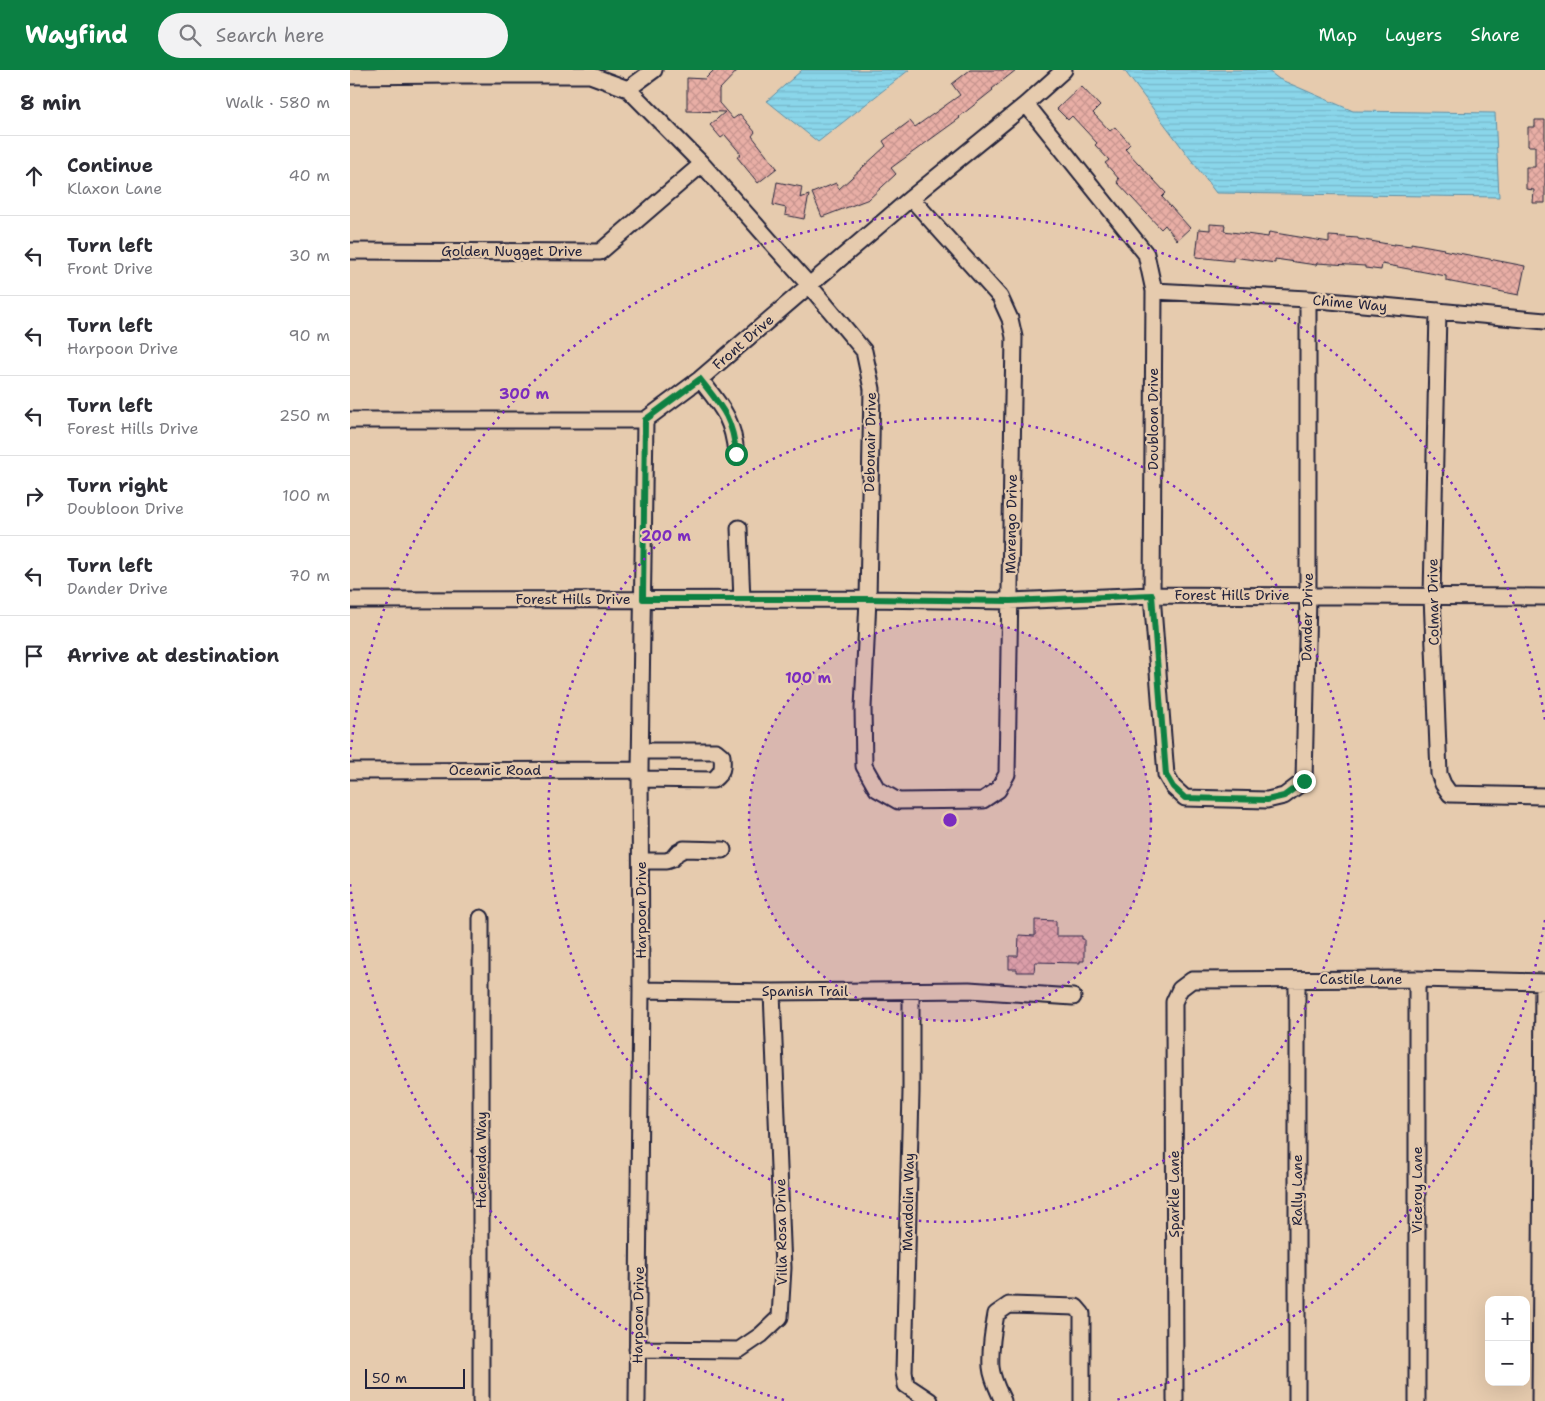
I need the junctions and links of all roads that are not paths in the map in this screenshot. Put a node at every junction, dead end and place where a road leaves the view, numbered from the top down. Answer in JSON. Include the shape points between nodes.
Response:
{"nodes":[{"id":1,"x":654,"y":70,"type":"edge"},
{"id":2,"x":1064,"y":70,"type":"edge"},
{"id":3,"x":452,"y":72,"type":"edge"},
{"id":4,"x":590,"y":73,"type":"edge"},
{"id":5,"x":350,"y":76,"type":"edge"},
{"id":6,"x":628,"y":89,"type":"junction"},
{"id":7,"x":1026,"y":104,"type":"junction"},
{"id":8,"x":702,"y":164,"type":"junction"},
{"id":9,"x":911,"y":198,"type":"junction"},
{"id":10,"x":350,"y":251,"type":"edge"},
{"id":11,"x":809,"y":285,"type":"junction"},
{"id":12,"x":1154,"y":291,"type":"junction"},
{"id":13,"x":1308,"y":300,"type":"junction"},
{"id":14,"x":1438,"y":311,"type":"junction"},
{"id":15,"x":1545,"y":321,"type":"edge"},
{"id":16,"x":700,"y":379,"type":"junction"},
{"id":17,"x":350,"y":420,"type":"edge"},
{"id":18,"x":645,"y":420,"type":"junction"},
{"id":19,"x":736,"y":454,"type":"dead end"},
{"id":20,"x":739,"y":528,"type":"dead end"},
{"id":21,"x":1152,"y":595,"type":"junction"},
{"id":22,"x":1308,"y":596,"type":"junction"},
{"id":23,"x":1432,"y":596,"type":"junction"},
{"id":24,"x":1545,"y":597,"type":"edge"},
{"id":25,"x":643,"y":599,"type":"junction"},
{"id":26,"x":868,"y":599,"type":"junction"},
{"id":27,"x":350,"y":600,"type":"edge"},
{"id":28,"x":742,"y":600,"type":"junction"},
{"id":29,"x":1010,"y":601,"type":"junction"},
{"id":30,"x":641,"y":751,"type":"junction"},
{"id":31,"x":864,"y":766,"type":"joint"},
{"id":32,"x":350,"y":771,"type":"edge"},
{"id":33,"x":640,"y":775,"type":"junction"},
{"id":34,"x":1166,"y":775,"type":"joint"},
{"id":35,"x":1545,"y":796,"type":"edge"},
{"id":36,"x":722,"y":850,"type":"dead end"},
{"id":37,"x":641,"y":862,"type":"junction"},
{"id":38,"x":481,"y":918,"type":"dead end"},
{"id":39,"x":1418,"y":979,"type":"junction"},
{"id":40,"x":1296,"y":980,"type":"junction"},
{"id":41,"x":1544,"y":982,"type":"edge"},
{"id":42,"x":1180,"y":989,"type":"joint"},
{"id":43,"x":641,"y":990,"type":"junction"},
{"id":44,"x":911,"y":991,"type":"junction"},
{"id":45,"x":772,"y":992,"type":"junction"},
{"id":46,"x":1073,"y":997,"type":"dead end"},
{"id":47,"x":637,"y":1349,"type":"junction"},
{"id":48,"x":481,"y":1401,"type":"edge"},
{"id":49,"x":637,"y":1401,"type":"edge"},
{"id":50,"x":930,"y":1401,"type":"edge"},
{"id":51,"x":1003,"y":1401,"type":"edge"},
{"id":52,"x":1082,"y":1401,"type":"edge"},
{"id":53,"x":1175,"y":1401,"type":"edge"},
{"id":54,"x":1297,"y":1401,"type":"edge"},
{"id":55,"x":1417,"y":1401,"type":"edge"},
{"id":56,"x":1540,"y":1401,"type":"edge"}],
"edges":[{"from":1,"to":6,"type":"street"},
{"from":2,"to":7,"type":"street","name":"Front Drive"},
{"from":3,"to":4,"type":"street"},
{"from":3,"to":5,"type":"street"},
{"from":4,"to":6,"type":"street"},
{"from":6,"to":8,"type":"street","name":"Debonair Drive"},
{"from":7,"to":9,"type":"street","name":"Front Drive"},
{"from":7,"to":12,"type":"street","name":"Doubloon Drive","via":[[1146,254]]},
{"from":8,"to":10,"type":"street","name":"Golden Nugget Drive","via":[[600,252]]},
{"from":8,"to":11,"type":"street","name":"Debonair Drive"},
{"from":9,"to":11,"type":"street","name":"Front Drive"},
{"from":9,"to":29,"type":"street","name":"Marengo Drive","via":[[1000,297],[1010,319],[1014,337]]},
{"from":11,"to":16,"type":"street","name":"Front Drive"},
{"from":11,"to":26,"type":"street","name":"Debonair Drive","via":[[864,351],[872,388]]},
{"from":12,"to":13,"type":"street","name":"Chime Way"},
{"from":12,"to":21,"type":"street","name":"Doubloon Drive"},
{"from":13,"to":14,"type":"street","name":"Chime Way"},
{"from":13,"to":22,"type":"street","name":"Dander Drive"},
{"from":14,"to":15,"type":"street","name":"Chime Way"},
{"from":14,"to":23,"type":"street","name":"Colmar Drive"},
{"from":16,"to":18,"type":"street","name":"Front Drive"},
{"from":16,"to":19,"type":"street","via":[[726,413]]},
{"from":17,"to":18,"type":"street"},
{"from":18,"to":25,"type":"street","name":"Harpoon Drive"},
{"from":20,"to":28,"type":"street"},
{"from":21,"to":22,"type":"street","name":"Forest Hills Drive"},
{"from":21,"to":29,"type":"street","name":"Forest Hills Drive"},
{"from":21,"to":34,"type":"street","name":"Doubloon Drive"},
{"from":22,"to":23,"type":"street","name":"Forest Hills Drive"},
{"from":22,"to":34,"type":"street","name":"Dander Drive","via":[[1304,781],[1284,796],[1267,800],[1185,798]]},
{"from":23,"to":24,"type":"street","name":"Forest Hills Drive"},
{"from":23,"to":35,"type":"street","name":"Colmar Drive","via":[[1439,774],[1443,784],[1450,794]]},
{"from":25,"to":27,"type":"street","name":"Forest Hills Drive"},
{"from":25,"to":28,"type":"street","name":"Forest Hills Drive"},
{"from":25,"to":30,"type":"street","name":"Harpoon Drive"},
{"from":26,"to":28,"type":"street","name":"Forest Hills Drive"},
{"from":26,"to":29,"type":"street","name":"Forest Hills Drive"},
{"from":26,"to":31,"type":"street","name":"Debonair Drive"},
{"from":29,"to":31,"type":"street","name":"Marengo Drive","via":[[1007,774],[998,790],[983,800],[898,801],[877,789]]},
{"from":30,"to":33,"type":"street","name":"Harpoon Drive"},
{"from":30,"to":33,"type":"street","name":"Oceanic Road","via":[[716,751],[722,756],[723,767],[714,780]]},
{"from":32,"to":33,"type":"street","name":"Oceanic Road"},
{"from":33,"to":37,"type":"street","name":"Harpoon Drive"},
{"from":36,"to":37,"type":"street","via":[[684,849],[666,862]]},
{"from":37,"to":43,"type":"street","name":"Harpoon Drive"},
{"from":38,"to":48,"type":"street","name":"Hacienda Way"},
{"from":39,"to":40,"type":"street","name":"Castile Lane"},
{"from":39,"to":41,"type":"street","name":"Castile Lane"},
{"from":39,"to":55,"type":"street","name":"Viceroy Lane"},
{"from":40,"to":42,"type":"street","name":"Castile Lane","via":[[1192,980]]},
{"from":40,"to":54,"type":"street","name":"Rally Lane"},
{"from":41,"to":56,"type":"street"},
{"from":42,"to":53,"type":"street","name":"Sparkle Lane","via":[[1174,1002]]},
{"from":43,"to":45,"type":"street","name":"Spanish Trail"},
{"from":43,"to":47,"type":"street","name":"Harpoon Drive"},
{"from":44,"to":45,"type":"street","name":"Spanish Trail"},
{"from":44,"to":46,"type":"street","name":"Spanish Trail","via":[[969,990]]},
{"from":44,"to":50,"type":"street","name":"Mandolin Way","via":[[904,1372],[906,1385]]},
{"from":45,"to":47,"type":"street","name":"Villa Rosa Drive","via":[[783,1268],[780,1318],[739,1350]]},
{"from":47,"to":49,"type":"street","name":"Harpoon Drive"},
{"from":51,"to":52,"type":"street","via":[[991,1367],[996,1314],[1008,1305],[1076,1306],[1082,1314]]}]}
